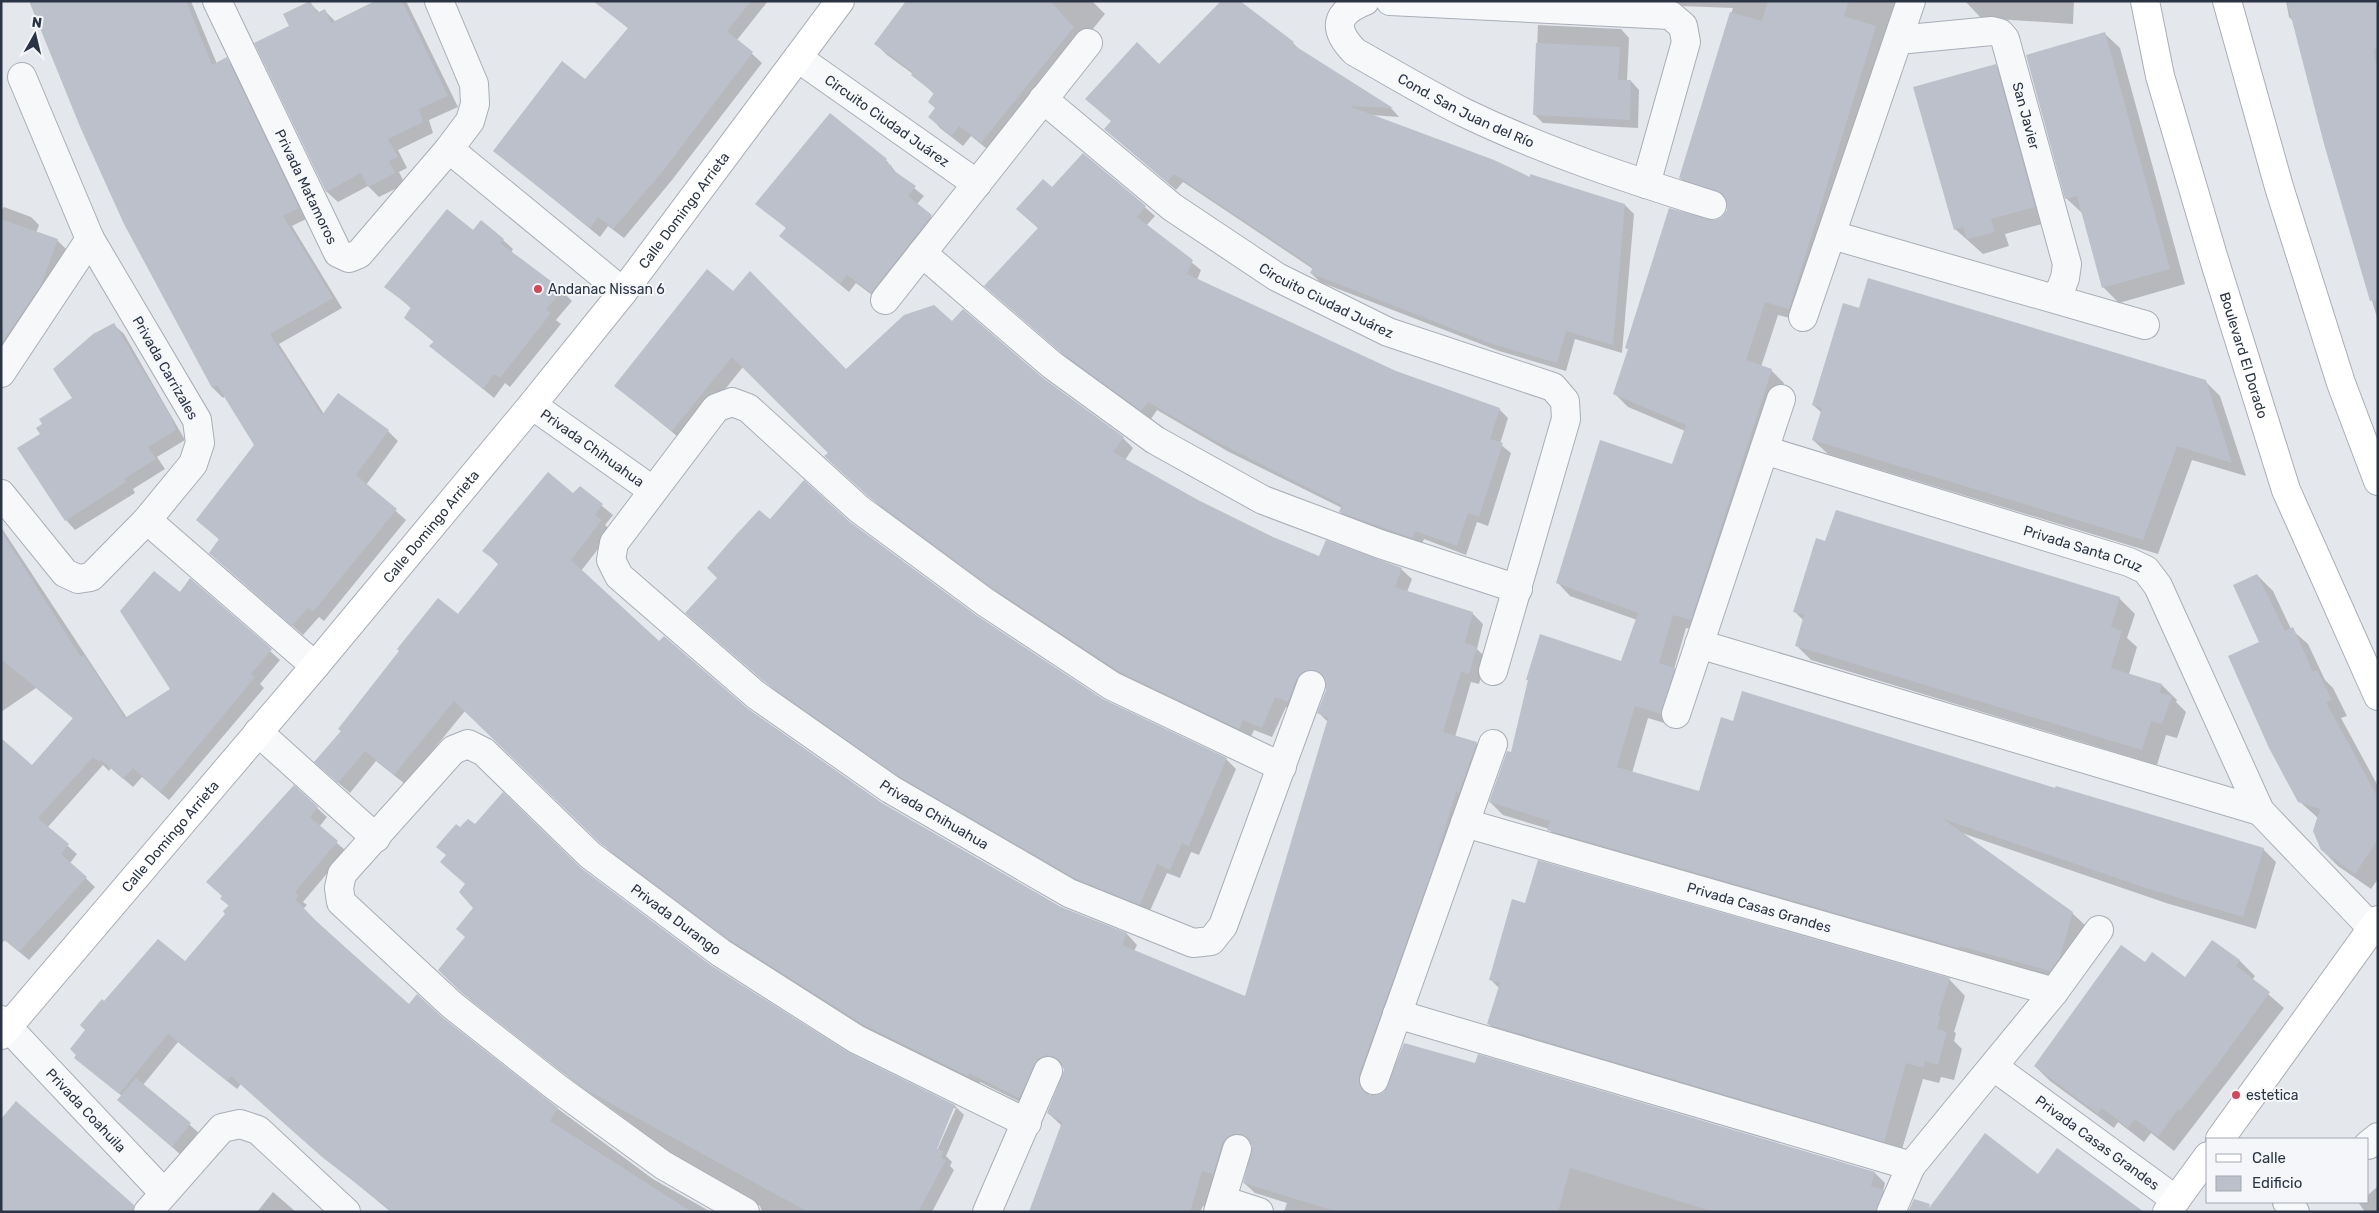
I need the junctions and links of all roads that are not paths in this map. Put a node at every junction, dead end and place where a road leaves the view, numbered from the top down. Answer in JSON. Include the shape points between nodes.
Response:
{"nodes":[{"id":1,"x":217,"y":1,"type":"edge"},
{"id":2,"x":440,"y":1,"type":"edge"},
{"id":3,"x":840,"y":1,"type":"edge"},
{"id":4,"x":1364,"y":1,"type":"edge"},
{"id":5,"x":1390,"y":1,"type":"edge"},
{"id":6,"x":1911,"y":1,"type":"edge"},
{"id":7,"x":2144,"y":1,"type":"edge"},
{"id":8,"x":2227,"y":1,"type":"edge"},
{"id":9,"x":1463,"y":2,"type":"edge"},
{"id":10,"x":1898,"y":40,"type":"junction"},
{"id":11,"x":1088,"y":42,"type":"dead end"},
{"id":12,"x":798,"y":58,"type":"junction"},
{"id":13,"x":22,"y":77,"type":"dead end"},
{"id":14,"x":1043,"y":99,"type":"junction"},
{"id":15,"x":449,"y":149,"type":"junction"},
{"id":16,"x":977,"y":184,"type":"junction"},
{"id":17,"x":1646,"y":184,"type":"junction"},
{"id":18,"x":1712,"y":205,"type":"dead end"},
{"id":19,"x":1832,"y":235,"type":"junction"},
{"id":20,"x":90,"y":239,"type":"junction"},
{"id":21,"x":922,"y":253,"type":"junction"},
{"id":22,"x":623,"y":292,"type":"junction"},
{"id":23,"x":2057,"y":298,"type":"junction"},
{"id":24,"x":885,"y":300,"type":"dead end"},
{"id":25,"x":1803,"y":318,"type":"dead end"},
{"id":26,"x":2145,"y":325,"type":"dead end"},
{"id":27,"x":1,"y":373,"type":"edge"},
{"id":28,"x":1781,"y":399,"type":"dead end"},
{"id":29,"x":532,"y":404,"type":"junction"},
{"id":30,"x":1764,"y":450,"type":"junction"},
{"id":31,"x":2378,"y":481,"type":"edge"},
{"id":32,"x":652,"y":490,"type":"junction"},
{"id":33,"x":1,"y":494,"type":"edge"},
{"id":34,"x":147,"y":520,"type":"junction"},
{"id":35,"x":1518,"y":588,"type":"junction"},
{"id":36,"x":1699,"y":644,"type":"junction"},
{"id":37,"x":315,"y":666,"type":"junction"},
{"id":38,"x":1493,"y":671,"type":"dead end"},
{"id":39,"x":1311,"y":685,"type":"dead end"},
{"id":40,"x":2378,"y":696,"type":"edge"},
{"id":41,"x":1676,"y":714,"type":"dead end"},
{"id":42,"x":258,"y":732,"type":"junction"},
{"id":43,"x":1493,"y":744,"type":"dead end"},
{"id":44,"x":1282,"y":767,"type":"junction"},
{"id":45,"x":2260,"y":811,"type":"junction"},
{"id":46,"x":1465,"y":823,"type":"junction"},
{"id":47,"x":376,"y":838,"type":"junction"},
{"id":48,"x":2375,"y":924,"type":"edge"},
{"id":49,"x":2098,"y":930,"type":"dead end"},
{"id":50,"x":2054,"y":992,"type":"junction"},
{"id":51,"x":1397,"y":1014,"type":"junction"},
{"id":52,"x":4,"y":1027,"type":"edge"},
{"id":53,"x":1994,"y":1067,"type":"junction"},
{"id":54,"x":1048,"y":1071,"type":"dead end"},
{"id":55,"x":1374,"y":1080,"type":"dead end"},
{"id":56,"x":1027,"y":1123,"type":"junction"},
{"id":57,"x":2225,"y":1137,"type":"edge"},
{"id":58,"x":1237,"y":1149,"type":"dead end"},
{"id":59,"x":2206,"y":1159,"type":"edge"},
{"id":60,"x":1911,"y":1166,"type":"junction"},
{"id":61,"x":156,"y":1203,"type":"edge"},
{"id":62,"x":1220,"y":1206,"type":"edge"},
{"id":63,"x":2172,"y":1206,"type":"edge"},
{"id":64,"x":346,"y":1212,"type":"edge"},
{"id":65,"x":745,"y":1212,"type":"edge"},
{"id":66,"x":988,"y":1212,"type":"edge"},
{"id":67,"x":1260,"y":1212,"type":"edge"},
{"id":68,"x":1891,"y":1212,"type":"edge"}],
"edges":[{"from":1,"to":15,"type":"street","name":"Privada Matamoros","via":[[338,254],[349,258],[359,254]]},
{"from":2,"to":15,"type":"street","name":"Privada Matamoros","via":[[474,84],[475,104],[470,121]]},
{"from":3,"to":12,"type":"main road","name":"Calle Domingo Arrieta"},
{"from":4,"to":17,"type":"street","name":"Cond. San Juan del Río","via":[[1348,8],[1340,23],[1342,40],[1355,52],[1464,112],[1543,147]]},
{"from":5,"to":9,"type":"street"},
{"from":6,"to":10,"type":"street"},
{"from":7,"to":40,"type":"main road","name":"Boulevard El Dorado","via":[[2166,95],[2286,490]]},
{"from":8,"to":31,"type":"main road","via":[[2279,187],[2341,383]]},
{"from":9,"to":17,"type":"street","via":[[1670,15],[1683,26],[1686,42]]},
{"from":10,"to":19,"type":"street"},
{"from":10,"to":23,"type":"street","name":"San Javier","via":[[1992,31],[2005,39],[2067,264]]},
{"from":11,"to":14,"type":"street"},
{"from":12,"to":16,"type":"street","name":"Circuito Ciudad Juárez"},
{"from":12,"to":22,"type":"main road","name":"Calle Domingo Arrieta"},
{"from":13,"to":20,"type":"street","name":"Privada Carrizales"},
{"from":14,"to":16,"type":"street"},
{"from":14,"to":35,"type":"street","name":"Circuito Ciudad Juárez","via":[[1172,207],[1277,277],[1388,332],[1553,387],[1565,401],[1566,419]]},
{"from":15,"to":22,"type":"street"},
{"from":16,"to":21,"type":"street"},
{"from":17,"to":18,"type":"street","name":"Cond. San Juan del Río"},
{"from":19,"to":23,"type":"street"},
{"from":19,"to":25,"type":"street"},
{"from":20,"to":27,"type":"street"},
{"from":20,"to":34,"type":"street","name":"Privada Carrizales","via":[[197,420],[200,443],[193,464]]},
{"from":21,"to":24,"type":"street"},
{"from":21,"to":35,"type":"street","via":[[1052,365],[1156,440],[1263,500],[1380,544]]},
{"from":22,"to":29,"type":"main road","name":"Calle Domingo Arrieta"},
{"from":23,"to":26,"type":"street"},
{"from":28,"to":30,"type":"street"},
{"from":29,"to":32,"type":"street","name":"Privada Chihuahua"},
{"from":29,"to":37,"type":"main road","name":"Calle Domingo Arrieta"},
{"from":30,"to":36,"type":"street"},
{"from":30,"to":45,"type":"street","name":"Privada Santa Cruz","via":[[2129,562],[2146,570],[2158,586]]},
{"from":32,"to":44,"type":"street","name":"Privada Chihuahua","via":[[716,408],[732,402],[748,408],[858,509],[986,602],[1112,686]]},
{"from":32,"to":44,"type":"street","name":"Privada Chihuahua","via":[[614,543],[611,560],[619,576],[756,695],[890,789],[1069,893],[1193,943],[1211,941],[1224,926]]},
{"from":33,"to":34,"type":"street","name":"Privada Carrizales","via":[[65,573],[78,579],[91,576]]},
{"from":34,"to":37,"type":"street"},
{"from":35,"to":38,"type":"street","name":"Circuito Ciudad Juárez"},
{"from":36,"to":41,"type":"street"},
{"from":36,"to":45,"type":"street","name":"Privada Santa Cruz"},
{"from":37,"to":42,"type":"main road","name":"Calle Domingo Arrieta"},
{"from":39,"to":44,"type":"street","name":"Privada Chihuahua"},
{"from":42,"to":47,"type":"street"},
{"from":42,"to":52,"type":"main road","name":"Calle Domingo Arrieta"},
{"from":43,"to":46,"type":"street"},
{"from":45,"to":48,"type":"street","name":"Privada Santa Cruz"},
{"from":46,"to":50,"type":"street","name":"Privada Casas Grandes"},
{"from":46,"to":51,"type":"street"},
{"from":47,"to":56,"type":"street","name":"Privada Durango","via":[[453,750],[468,744],[484,752],[590,855],[721,953],[856,1039]]},
{"from":47,"to":65,"type":"street","name":"Privada Durango","via":[[342,874],[341,902],[452,1005],[549,1081],[663,1164]]},
{"from":48,"to":57,"type":"main road"},
{"from":49,"to":50,"type":"street"},
{"from":50,"to":53,"type":"street"},
{"from":51,"to":55,"type":"street"},
{"from":51,"to":60,"type":"street"},
{"from":52,"to":61,"type":"street","name":"Privada Coahuila"},
{"from":53,"to":60,"type":"street"},
{"from":53,"to":63,"type":"street","name":"Privada Casas Grandes"},
{"from":54,"to":56,"type":"street"},
{"from":56,"to":66,"type":"street"},
{"from":58,"to":62,"type":"street"},
{"from":59,"to":63,"type":"main road"},
{"from":60,"to":68,"type":"street"},
{"from":61,"to":64,"type":"street","name":"Privada Coahuila","via":[[222,1128],[240,1124],[258,1130]]},
{"from":62,"to":67,"type":"street"}]}
